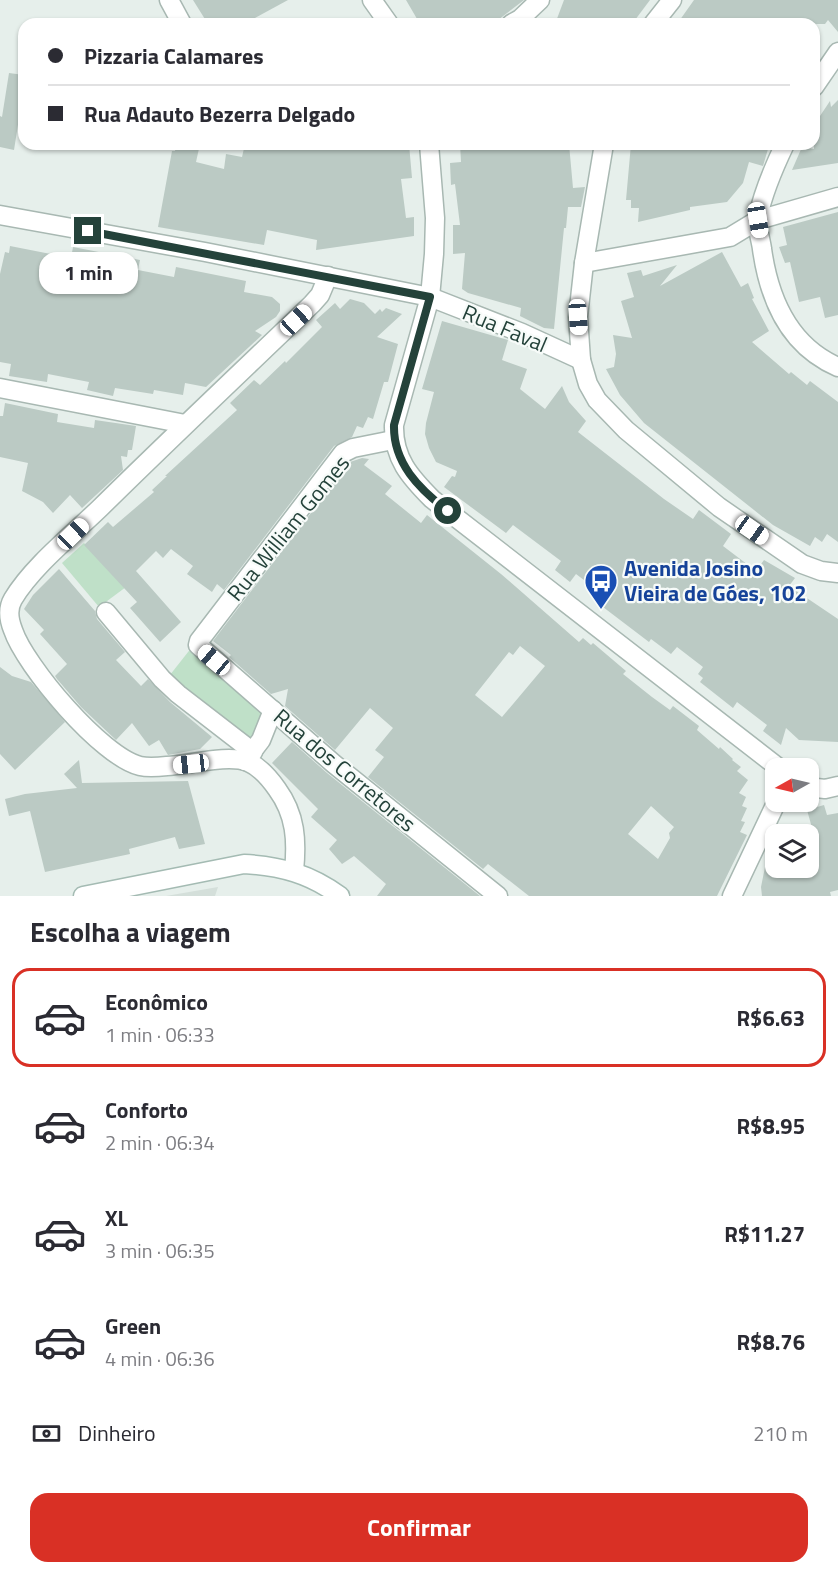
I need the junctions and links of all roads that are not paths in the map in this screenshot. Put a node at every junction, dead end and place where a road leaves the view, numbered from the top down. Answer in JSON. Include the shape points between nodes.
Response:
{"nodes":[{"id":1,"x":169,"y":0,"type":"edge"},
{"id":2,"x":372,"y":0,"type":"edge"},
{"id":3,"x":540,"y":0,"type":"edge"},
{"id":4,"x":672,"y":0,"type":"edge"},
{"id":5,"x":179,"y":18,"type":"edge"},
{"id":6,"x":385,"y":18,"type":"edge"},
{"id":7,"x":521,"y":18,"type":"edge"},
{"id":8,"x":658,"y":18,"type":"edge"},
{"id":9,"x":838,"y":52,"type":"edge"},
{"id":10,"x":820,"y":78,"type":"edge"},
{"id":11,"x":429,"y":150,"type":"edge"},
{"id":12,"x":603,"y":150,"type":"edge"},
{"id":13,"x":782,"y":150,"type":"edge"},
{"id":14,"x":838,"y":197,"type":"edge"},
{"id":15,"x":0,"y":214,"type":"edge"},
{"id":16,"x":758,"y":220,"type":"junction"},
{"id":17,"x":584,"y":263,"type":"junction"},
{"id":18,"x":328,"y":276,"type":"junction"},
{"id":19,"x":430,"y":297,"type":"junction"},
{"id":20,"x":581,"y":360,"type":"junction"},
{"id":21,"x":838,"y":367,"type":"edge"},
{"id":22,"x":0,"y":388,"type":"edge"},
{"id":23,"x":185,"y":424,"type":"junction"},
{"id":24,"x":393,"y":440,"type":"junction"},
{"id":25,"x":838,"y":573,"type":"edge"},
{"id":26,"x":106,"y":612,"type":"dead end"},
{"id":27,"x":199,"y":640,"type":"joint"},
{"id":28,"x":273,"y":710,"type":"junction"},
{"id":29,"x":249,"y":756,"type":"junction"},
{"id":30,"x":766,"y":758,"type":"edge"},
{"id":31,"x":838,"y":786,"type":"edge"},
{"id":32,"x":819,"y":789,"type":"edge"},
{"id":33,"x":772,"y":812,"type":"edge"},
{"id":34,"x":294,"y":871,"type":"junction"},
{"id":35,"x":736,"y":893,"type":"edge"},
{"id":36,"x":83,"y":896,"type":"edge"},
{"id":37,"x":340,"y":896,"type":"edge"},
{"id":38,"x":498,"y":896,"type":"edge"}],
"edges":[{"from":1,"to":5,"type":"street"},
{"from":2,"to":6,"type":"street"},
{"from":3,"to":7,"type":"street"},
{"from":4,"to":8,"type":"street"},
{"from":9,"to":10,"type":"street"},
{"from":11,"to":19,"type":"street","via":[[435,218]]},
{"from":12,"to":17,"type":"street"},
{"from":13,"to":16,"type":"street"},
{"from":14,"to":16,"type":"street"},
{"from":15,"to":18,"type":"street","name":"Rua Faval"},
{"from":16,"to":17,"type":"street","via":[[730,237]]},
{"from":16,"to":21,"type":"street","via":[[766,279],[782,315],[794,335]]},
{"from":17,"to":20,"type":"street","via":[[578,317]]},
{"from":18,"to":19,"type":"street","name":"Rua Faval"},
{"from":18,"to":23,"type":"street","via":[[312,304]]},
{"from":19,"to":20,"type":"street","name":"Rua Faval"},
{"from":19,"to":24,"type":"street"},
{"from":20,"to":25,"type":"street","via":[[597,400],[626,430],[719,507],[802,564]]},
{"from":22,"to":23,"type":"street"},
{"from":23,"to":29,"type":"street","via":[[23,584],[11,602],[10,620],[13,632],[44,681],[93,735],[127,761],[150,767]]},
{"from":24,"to":27,"type":"street","name":"Rua William Gomes","via":[[343,453]]},
{"from":24,"to":30,"type":"street","via":[[410,476],[432,499]]},
{"from":26,"to":29,"type":"street","via":[[162,679]]},
{"from":27,"to":28,"type":"street","name":"Rua dos Corretores","via":[[200,649]]},
{"from":28,"to":29,"type":"street","via":[[267,728]]},
{"from":28,"to":38,"type":"street","name":"Rua dos Corretores"},
{"from":29,"to":34,"type":"street","via":[[284,798],[296,830]]},
{"from":31,"to":32,"type":"street"},
{"from":33,"to":35,"type":"street"},
{"from":34,"to":36,"type":"street","via":[[244,864]]},
{"from":34,"to":37,"type":"street"}]}
